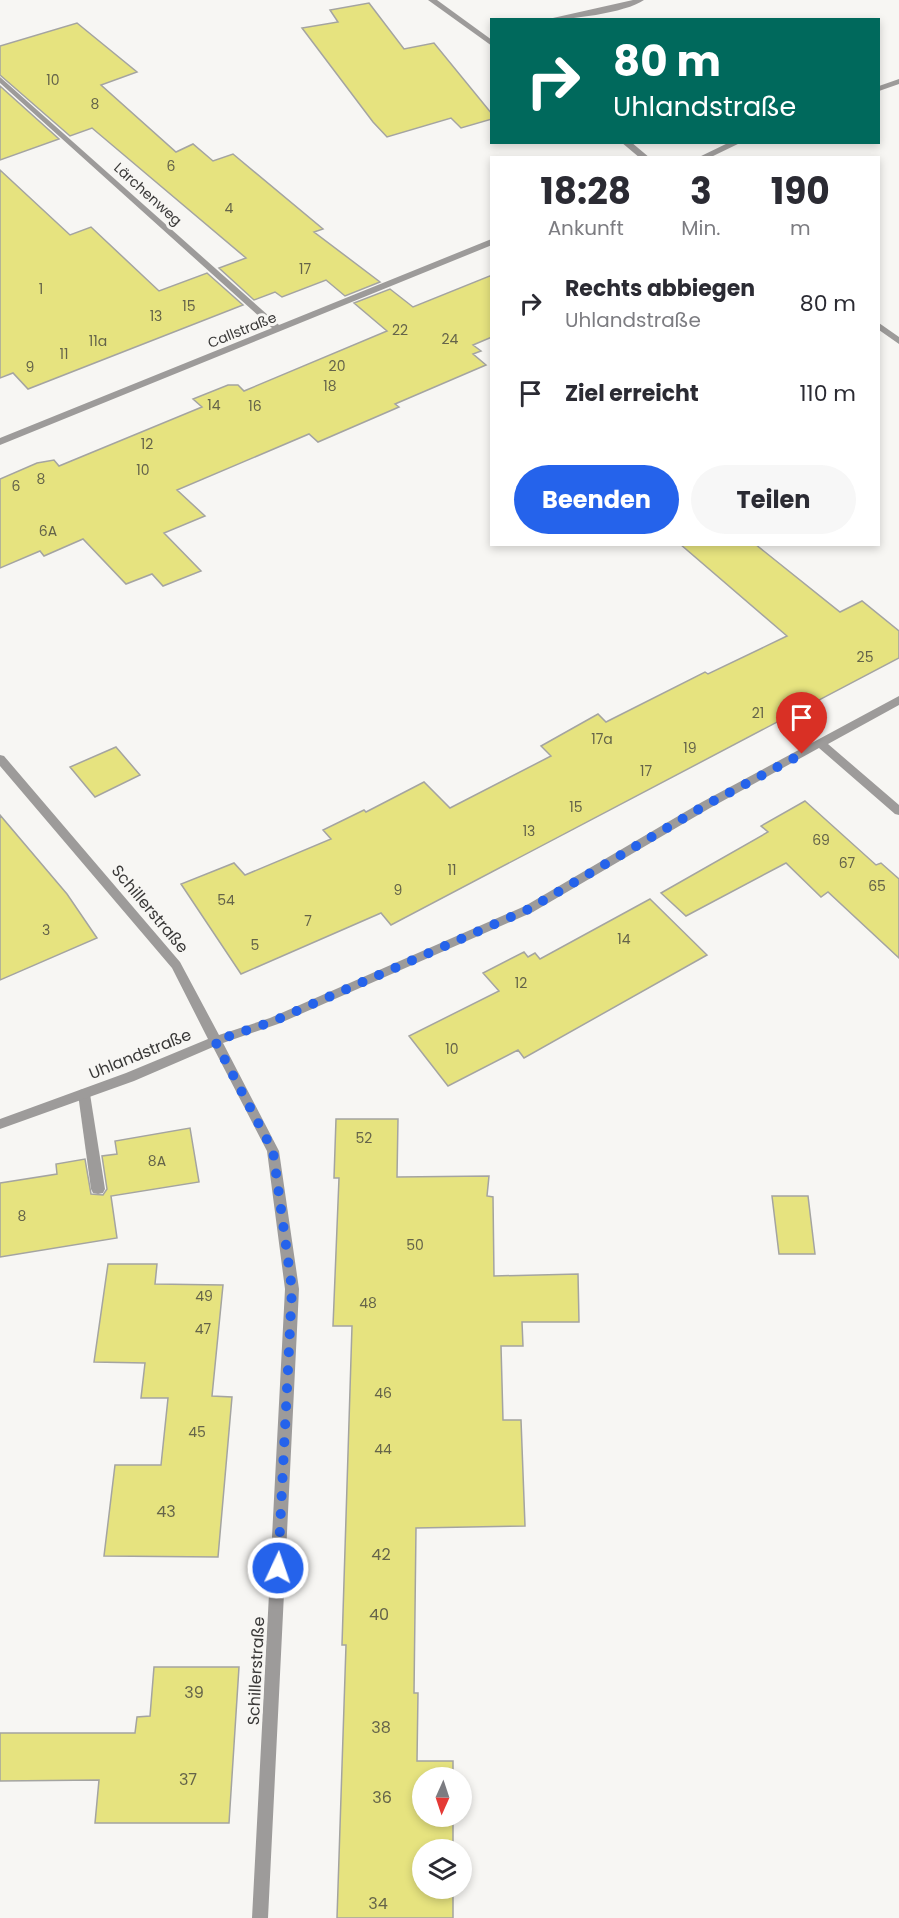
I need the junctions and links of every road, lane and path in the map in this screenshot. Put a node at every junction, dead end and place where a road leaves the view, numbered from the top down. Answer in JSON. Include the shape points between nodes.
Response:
{"nodes":[{"id":1,"x":432,"y":0,"type":"edge"},
{"id":2,"x":640,"y":0,"type":"edge"},
{"id":3,"x":559,"y":18,"type":"edge"},
{"id":4,"x":490,"y":34,"type":"edge"},
{"id":5,"x":481,"y":36,"type":"junction"},
{"id":6,"x":490,"y":43,"type":"edge"},
{"id":7,"x":0,"y":79,"type":"edge"},
{"id":8,"x":899,"y":81,"type":"edge"},
{"id":9,"x":880,"y":89,"type":"edge"},
{"id":10,"x":628,"y":144,"type":"edge"},
{"id":11,"x":734,"y":144,"type":"edge"},
{"id":12,"x":643,"y":156,"type":"edge"},
{"id":13,"x":706,"y":156,"type":"edge"},
{"id":14,"x":490,"y":243,"type":"edge"},
{"id":15,"x":880,"y":327,"type":"edge"},
{"id":16,"x":279,"y":330,"type":"junction"},
{"id":17,"x":899,"y":341,"type":"edge"},
{"id":18,"x":0,"y":441,"type":"edge"},
{"id":19,"x":899,"y":700,"type":"edge"},
{"id":20,"x":821,"y":744,"type":"junction"},
{"id":21,"x":0,"y":759,"type":"edge"},
{"id":22,"x":899,"y":811,"type":"edge"},
{"id":23,"x":215,"y":1041,"type":"junction"},
{"id":24,"x":84,"y":1094,"type":"junction"},
{"id":25,"x":0,"y":1125,"type":"edge"},
{"id":26,"x":98,"y":1189,"type":"dead end"},
{"id":27,"x":260,"y":1918,"type":"edge"}],
"edges":[{"from":1,"to":5,"type":"street"},
{"from":2,"to":3,"type":"street"},
{"from":4,"to":5,"type":"street"},
{"from":5,"to":6,"type":"street"},
{"from":7,"to":16,"type":"street","name":"Lärchenweg"},
{"from":8,"to":9,"type":"street"},
{"from":10,"to":12,"type":"street"},
{"from":11,"to":13,"type":"street"},
{"from":14,"to":16,"type":"street","name":"Callstraße"},
{"from":15,"to":17,"type":"street"},
{"from":16,"to":18,"type":"street","name":"Callstraße"},
{"from":19,"to":20,"type":"street","name":"Uhlandstraße"},
{"from":20,"to":22,"type":"street"},
{"from":20,"to":23,"type":"street","name":"Uhlandstraße","via":[[706,805],[529,909],[274,1021]]},
{"from":21,"to":23,"type":"street","name":"Schillerstraße","via":[[177,965]]},
{"from":23,"to":24,"type":"street","name":"Uhlandstraße"},
{"from":23,"to":27,"type":"street","name":"Schillerstraße","via":[[273,1151],[292,1289]]},
{"from":24,"to":25,"type":"street","name":"Uhlandstraße"},
{"from":24,"to":26,"type":"street"}]}
